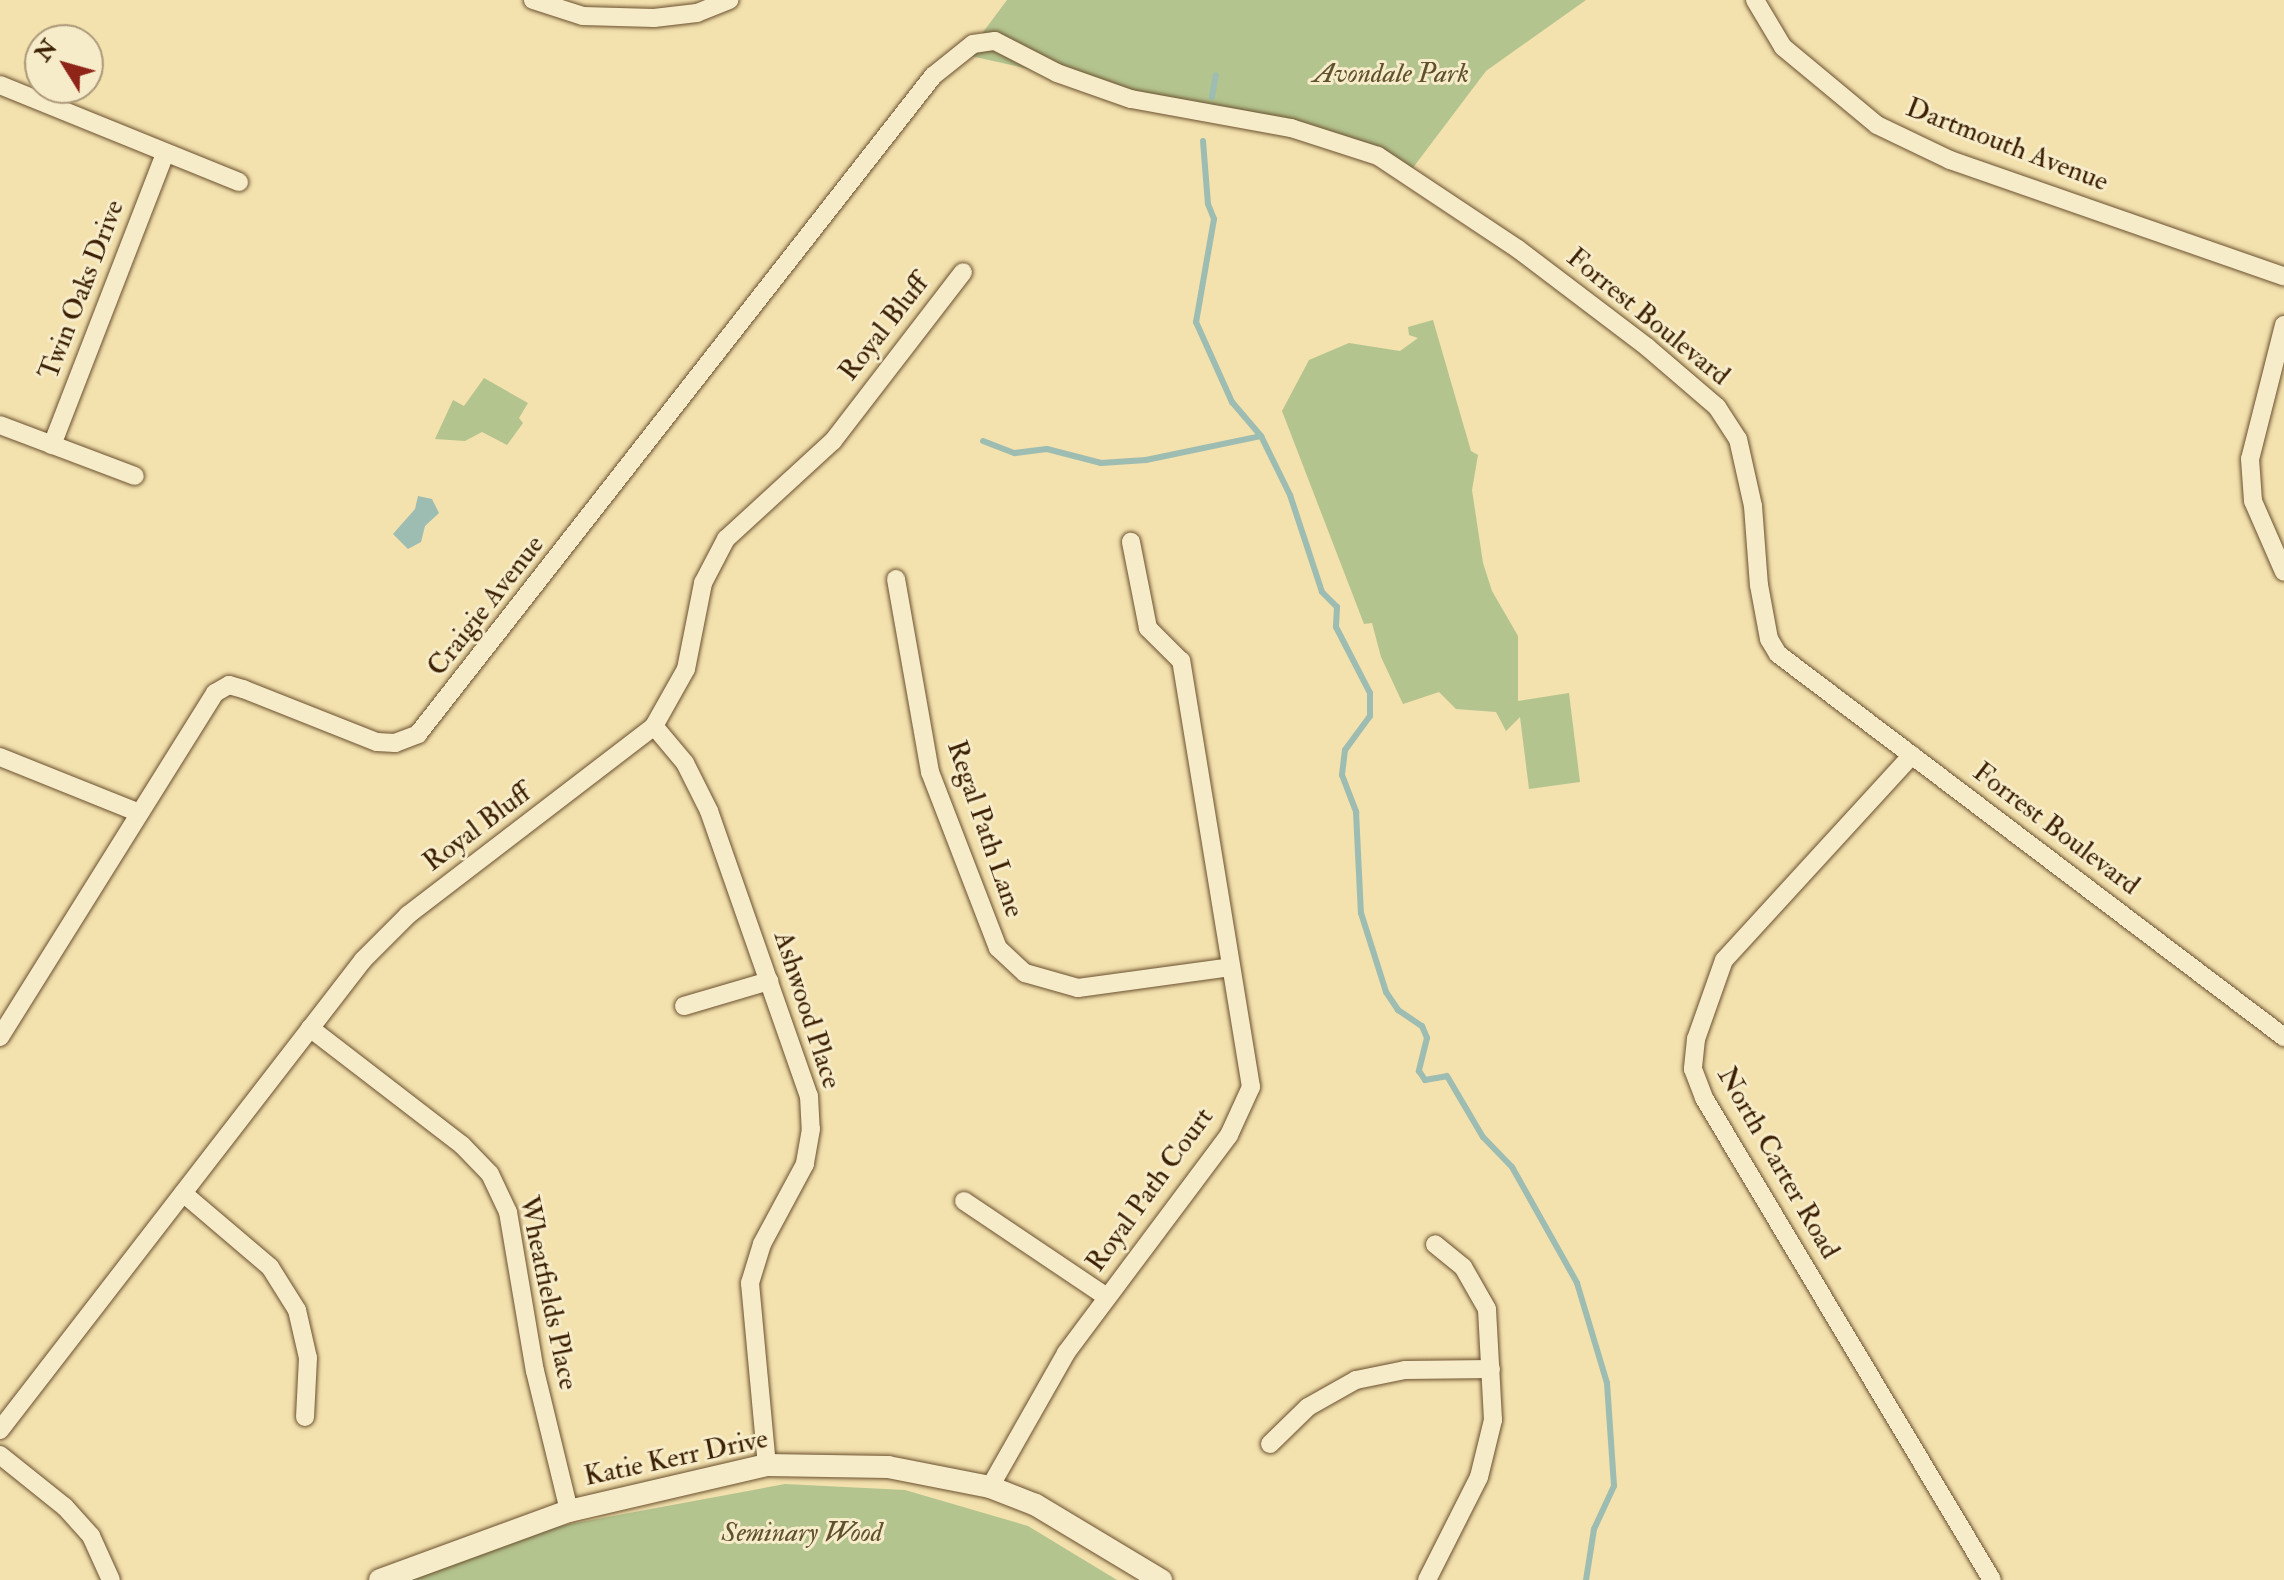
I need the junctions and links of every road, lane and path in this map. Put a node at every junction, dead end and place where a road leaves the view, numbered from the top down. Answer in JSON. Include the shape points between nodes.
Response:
{"nodes":[{"id":1,"x":533,"y":0,"type":"edge"},
{"id":2,"x":729,"y":0,"type":"edge"},
{"id":3,"x":1755,"y":0,"type":"edge"},
{"id":4,"x":995,"y":41,"type":"joint"},
{"id":5,"x":0,"y":85,"type":"edge"},
{"id":6,"x":165,"y":154,"type":"junction"},
{"id":7,"x":239,"y":182,"type":"dead end"},
{"id":8,"x":963,"y":272,"type":"dead end"},
{"id":9,"x":2284,"y":276,"type":"edge"},
{"id":10,"x":2284,"y":325,"type":"edge"},
{"id":11,"x":0,"y":425,"type":"edge"},
{"id":12,"x":52,"y":445,"type":"junction"},
{"id":13,"x":135,"y":476,"type":"dead end"},
{"id":14,"x":1131,"y":542,"type":"dead end"},
{"id":15,"x":2284,"y":572,"type":"edge"},
{"id":16,"x":896,"y":579,"type":"dead end"},
{"id":17,"x":654,"y":726,"type":"junction"},
{"id":18,"x":1912,"y":755,"type":"junction"},
{"id":19,"x":0,"y":757,"type":"edge"},
{"id":20,"x":137,"y":812,"type":"junction"},
{"id":21,"x":1231,"y":967,"type":"junction"},
{"id":22,"x":769,"y":981,"type":"junction"},
{"id":23,"x":684,"y":1006,"type":"dead end"},
{"id":24,"x":310,"y":1028,"type":"junction"},
{"id":25,"x":0,"y":1037,"type":"edge"},
{"id":26,"x":2284,"y":1037,"type":"edge"},
{"id":27,"x":183,"y":1193,"type":"junction"},
{"id":28,"x":964,"y":1201,"type":"dead end"},
{"id":29,"x":1435,"y":1244,"type":"dead end"},
{"id":30,"x":1107,"y":1297,"type":"junction"},
{"id":31,"x":1491,"y":1369,"type":"junction"},
{"id":32,"x":305,"y":1417,"type":"dead end"},
{"id":33,"x":0,"y":1430,"type":"edge"},
{"id":34,"x":1270,"y":1444,"type":"dead end"},
{"id":35,"x":0,"y":1455,"type":"edge"},
{"id":36,"x":767,"y":1465,"type":"junction"},
{"id":37,"x":990,"y":1487,"type":"junction"},
{"id":38,"x":569,"y":1511,"type":"junction"},
{"id":39,"x":111,"y":1580,"type":"edge"},
{"id":40,"x":380,"y":1580,"type":"edge"},
{"id":41,"x":1161,"y":1580,"type":"edge"},
{"id":42,"x":1427,"y":1580,"type":"edge"},
{"id":43,"x":1992,"y":1580,"type":"edge"}],
"edges":[{"from":1,"to":2,"type":"street","via":[[583,16],[654,18],[697,13]]},
{"from":3,"to":9,"type":"street","name":"Dartmouth Avenue","via":[[1783,47],[1877,125],[1950,160]]},
{"from":4,"to":18,"type":"street","name":"Forrest Boulevard","via":[[1057,73],[1131,99],[1291,128],[1378,156],[1518,249],[1647,347],[1717,407],[1738,439],[1753,506],[1769,639],[1778,654]]},
{"from":4,"to":20,"type":"street","name":"Craigie Avenue","via":[[973,44],[933,76],[418,734],[395,743],[377,742],[229,685],[209,700]]},
{"from":5,"to":6,"type":"street"},
{"from":6,"to":7,"type":"street"},
{"from":6,"to":12,"type":"street","name":"Twin Oaks Drive"},
{"from":8,"to":17,"type":"street","name":"Royal Bluff","via":[[833,441],[726,539],[703,583],[686,669]]},
{"from":10,"to":15,"type":"street","via":[[2250,459],[2253,501]]},
{"from":11,"to":12,"type":"street"},
{"from":12,"to":13,"type":"street"},
{"from":14,"to":21,"type":"street","name":"Royal Path Court","via":[[1148,628],[1181,661]]},
{"from":16,"to":21,"type":"street","name":"Regal Path Lane","via":[[930,772],[998,948],[1025,973],[1078,988]]},
{"from":17,"to":22,"type":"street","name":"Ashwood Place","via":[[685,763],[709,811]]},
{"from":17,"to":24,"type":"street","name":"Royal Bluff","via":[[408,915],[363,960]]},
{"from":18,"to":26,"type":"street","name":"Forrest Boulevard"},
{"from":18,"to":43,"type":"street","name":"North Carter Road","via":[[1724,960],[1696,1039],[1693,1069],[1704,1098]]},
{"from":19,"to":20,"type":"street"},
{"from":20,"to":25,"type":"street","name":"Craigie Avenue"},
{"from":21,"to":30,"type":"street","name":"Royal Path Court","via":[[1251,1087],[1229,1135]]},
{"from":22,"to":23,"type":"street"},
{"from":22,"to":36,"type":"street","name":"Ashwood Place","via":[[809,1096],[811,1129],[805,1164],[762,1244],[750,1283]]},
{"from":24,"to":27,"type":"street","name":"Royal Bluff"},
{"from":24,"to":38,"type":"street","name":"Wheatfields Place","via":[[462,1145],[490,1174],[508,1212],[535,1371]]},
{"from":27,"to":32,"type":"street","via":[[270,1267],[297,1310],[308,1358]]},
{"from":27,"to":33,"type":"street","name":"Royal Bluff"},
{"from":28,"to":30,"type":"street"},
{"from":29,"to":31,"type":"street","via":[[1463,1267],[1487,1309]]},
{"from":30,"to":37,"type":"street","name":"Royal Path Court","via":[[1066,1353]]},
{"from":31,"to":34,"type":"street","via":[[1405,1370],[1356,1380],[1308,1407]]},
{"from":31,"to":42,"type":"street","via":[[1493,1420],[1479,1477]]},
{"from":35,"to":39,"type":"street","via":[[65,1507],[91,1536]]},
{"from":36,"to":37,"type":"street","name":"Katie Kerr Drive","via":[[888,1467]]},
{"from":36,"to":38,"type":"street","name":"Katie Kerr Drive"},
{"from":37,"to":41,"type":"street","name":"Katie Kerr Drive","via":[[1036,1505]]},
{"from":38,"to":40,"type":"street","name":"Katie Kerr Drive"}]}
